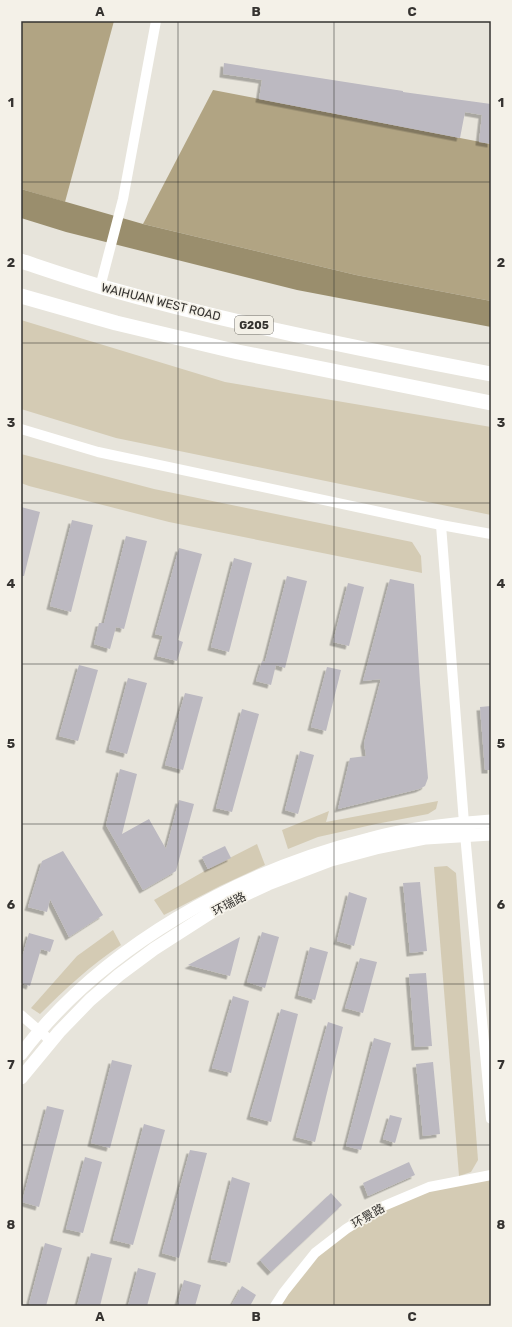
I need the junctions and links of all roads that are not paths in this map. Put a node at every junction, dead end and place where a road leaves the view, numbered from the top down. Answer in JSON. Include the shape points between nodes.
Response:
{"nodes":[{"id":1,"x":156,"y":21,"type":"edge"},
{"id":2,"x":21,"y":261,"type":"edge"},
{"id":3,"x":100,"y":287,"type":"junction"},
{"id":4,"x":21,"y":296,"type":"edge"},
{"id":5,"x":491,"y":374,"type":"edge"},
{"id":6,"x":491,"y":403,"type":"edge"},
{"id":7,"x":21,"y":429,"type":"edge"},
{"id":8,"x":441,"y":525,"type":"junction"},
{"id":9,"x":491,"y":534,"type":"edge"},
{"id":10,"x":491,"y":821,"type":"edge"},
{"id":11,"x":464,"y":829,"type":"junction"},
{"id":12,"x":491,"y":834,"type":"edge"},
{"id":13,"x":21,"y":1015,"type":"edge"},
{"id":14,"x":39,"y":1031,"type":"junction"},
{"id":15,"x":51,"y":1041,"type":"junction"},
{"id":16,"x":21,"y":1054,"type":"edge"},
{"id":17,"x":21,"y":1078,"type":"edge"},
{"id":18,"x":491,"y":1119,"type":"edge"},
{"id":19,"x":491,"y":1175,"type":"edge"},
{"id":20,"x":275,"y":1306,"type":"edge"}],
"edges":[{"from":1,"to":3,"type":"street","via":[[123,199]]},
{"from":2,"to":3,"type":"highway","name":"WAIHUAN WEST ROAD","number":"G205"},
{"from":3,"to":5,"type":"highway","name":"WAIHUAN WEST ROAD","number":"G205","via":[[192,311],[399,357]]},
{"from":4,"to":6,"type":"highway","number":"G205","via":[[116,323],[238,352]]},
{"from":7,"to":8,"type":"street","via":[[98,452]]},
{"from":8,"to":9,"type":"street"},
{"from":8,"to":11,"type":"street"},
{"from":10,"to":11,"type":"main road","name":"环瑞路"},
{"from":11,"to":12,"type":"main road","name":"环瑞路"},
{"from":11,"to":14,"type":"main road","name":"环瑞路","via":[[418,828],[327,850],[283,866],[202,904],[172,921],[100,973]]},
{"from":11,"to":15,"type":"main road","name":"环瑞路","via":[[331,860],[268,884],[221,906],[119,974]]},
{"from":11,"to":18,"type":"street"},
{"from":13,"to":14,"type":"street"},
{"from":14,"to":15,"type":"street"},
{"from":14,"to":16,"type":"main road","name":"环瑞路"},
{"from":15,"to":17,"type":"main road","name":"环瑞路"},
{"from":19,"to":20,"type":"street","name":"环景路","via":[[429,1187],[379,1208],[315,1253]]}]}
